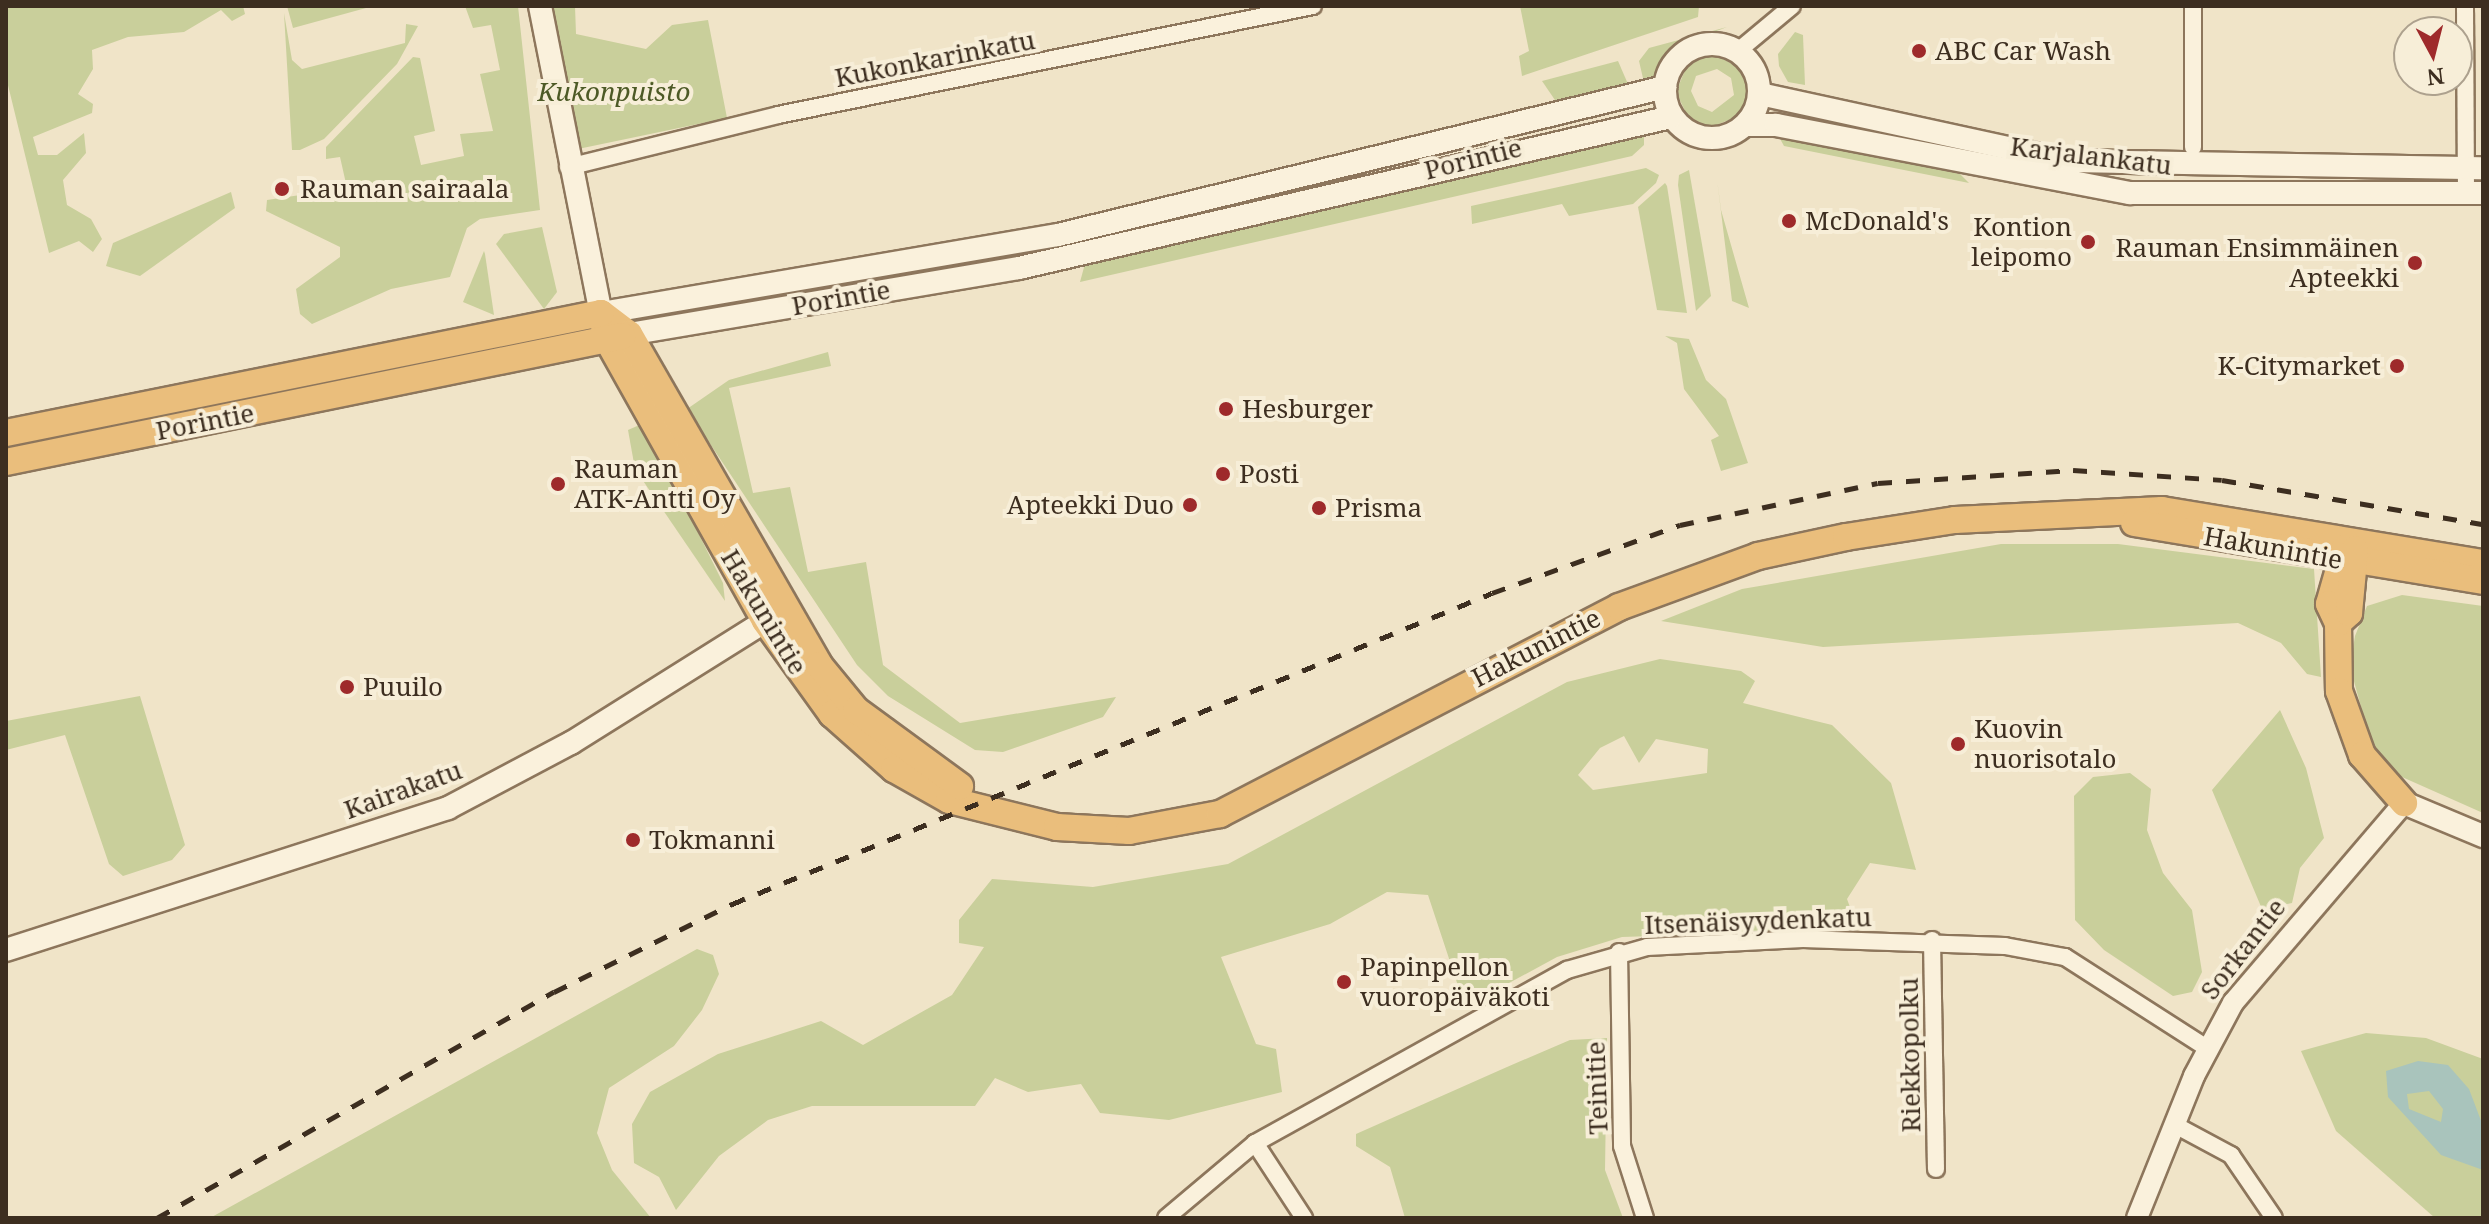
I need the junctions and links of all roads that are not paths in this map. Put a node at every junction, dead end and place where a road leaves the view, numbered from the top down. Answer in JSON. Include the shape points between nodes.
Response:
{"nodes":[{"id":1,"x":540,"y":6,"type":"edge"},
{"id":2,"x":1313,"y":6,"type":"edge"},
{"id":3,"x":1792,"y":6,"type":"edge"},
{"id":4,"x":2193,"y":6,"type":"edge"},
{"id":5,"x":2465,"y":6,"type":"edge"},
{"id":6,"x":1738,"y":51,"type":"junction"},
{"id":7,"x":1665,"y":87,"type":"junction"},
{"id":8,"x":1760,"y":94,"type":"junction"},
{"id":9,"x":1671,"y":117,"type":"junction"},
{"id":10,"x":1745,"y":125,"type":"junction"},
{"id":11,"x":2193,"y":147,"type":"dead end"},
{"id":12,"x":568,"y":167,"type":"junction"},
{"id":13,"x":2474,"y":167,"type":"edge"},
{"id":14,"x":2475,"y":193,"type":"edge"},
{"id":15,"x":601,"y":313,"type":"junction"},
{"id":16,"x":618,"y":337,"type":"junction"},
{"id":17,"x":561,"y":354,"type":"junction"},
{"id":18,"x":641,"y":379,"type":"junction"},
{"id":19,"x":6,"y":433,"type":"edge"},
{"id":20,"x":6,"y":462,"type":"edge"},
{"id":21,"x":2349,"y":554,"type":"junction"},
{"id":22,"x":2483,"y":563,"type":"edge"},
{"id":23,"x":2483,"y":581,"type":"edge"},
{"id":24,"x":775,"y":615,"type":"junction"},
{"id":25,"x":2404,"y":803,"type":"junction"},
{"id":26,"x":2478,"y":834,"type":"edge"},
{"id":27,"x":1932,"y":940,"type":"junction"},
{"id":28,"x":6,"y":950,"type":"edge"},
{"id":29,"x":1619,"y":952,"type":"junction"},
{"id":30,"x":2207,"y":1048,"type":"junction"},
{"id":31,"x":2175,"y":1125,"type":"junction"},
{"id":32,"x":1255,"y":1143,"type":"junction"},
{"id":33,"x":1936,"y":1169,"type":"dead end"},
{"id":34,"x":1166,"y":1218,"type":"edge"},
{"id":35,"x":1304,"y":1218,"type":"edge"},
{"id":36,"x":1645,"y":1218,"type":"edge"},
{"id":37,"x":2137,"y":1218,"type":"edge"},
{"id":38,"x":2274,"y":1218,"type":"edge"}],
"edges":[{"from":1,"to":12,"type":"main road"},
{"from":2,"to":12,"type":"street","name":"Kukonkarinkatu","via":[[778,115]]},
{"from":3,"to":6,"type":"street"},
{"from":4,"to":11,"type":"street"},
{"from":5,"to":13,"type":"street"},
{"from":6,"to":7,"type":"main road","via":[[1693,48],[1674,64]]},
{"from":6,"to":8,"type":"main road"},
{"from":7,"to":9,"type":"main road"},
{"from":7,"to":15,"type":"main road","name":"Porintie","via":[[1058,235]]},
{"from":8,"to":10,"type":"main road"},
{"from":8,"to":13,"type":"main road","name":"Karjalankatu","via":[[2068,161]]},
{"from":9,"to":10,"type":"main road","via":[[1707,138]]},
{"from":9,"to":16,"type":"main road","name":"Porintie","via":[[1019,268]]},
{"from":10,"to":14,"type":"main road","name":"Karjalankatu","via":[[1776,125],[2130,193]]},
{"from":12,"to":15,"type":"main road"},
{"from":13,"to":14,"type":"street"},
{"from":15,"to":16,"type":"highway","name":"Hakunintie"},
{"from":15,"to":19,"type":"highway","name":"Porintie"},
{"from":16,"to":17,"type":"highway","name":"Porintie"},
{"from":16,"to":18,"type":"highway","name":"Hakunintie"},
{"from":17,"to":18,"type":"highway"},
{"from":17,"to":20,"type":"highway","name":"Porintie"},
{"from":18,"to":24,"type":"highway","name":"Hakunintie"},
{"from":21,"to":22,"type":"highway","name":"Hakunintie"},
{"from":21,"to":23,"type":"highway","name":"Hakunintie"},
{"from":21,"to":24,"type":"highway","name":"Hakunintie","via":[[2063,512],[1955,520],[1758,556],[1548,639],[1220,814],[1129,831],[1029,823],[949,800],[894,769],[832,714]]},
{"from":21,"to":25,"type":"highway","via":[[2329,604],[2338,623],[2335,664],[2351,733],[2376,776]]},
{"from":24,"to":28,"type":"main road","name":"Kairakatu","via":[[571,743],[448,808]]},
{"from":25,"to":26,"type":"main road"},
{"from":25,"to":30,"type":"street","name":"Sorkantie","via":[[2257,967]]},
{"from":27,"to":29,"type":"street","name":"Itsenäisyydenkatu","via":[[1803,939]]},
{"from":27,"to":30,"type":"street","name":"Itsenäisyydenkatu","via":[[2065,957]]},
{"from":27,"to":33,"type":"street","name":"Riekkopolku"},
{"from":29,"to":32,"type":"street","name":"Itsenäisyydenkatu","via":[[1567,970]]},
{"from":29,"to":36,"type":"street","name":"Teinitie","via":[[1622,1146]]},
{"from":30,"to":31,"type":"street","name":"Sorkantie"},
{"from":31,"to":37,"type":"street","name":"Sorkantie"},
{"from":31,"to":38,"type":"street","via":[[2231,1155]]},
{"from":32,"to":34,"type":"street","name":"Itsenäisyydenkatu"},
{"from":32,"to":35,"type":"street"}]}
